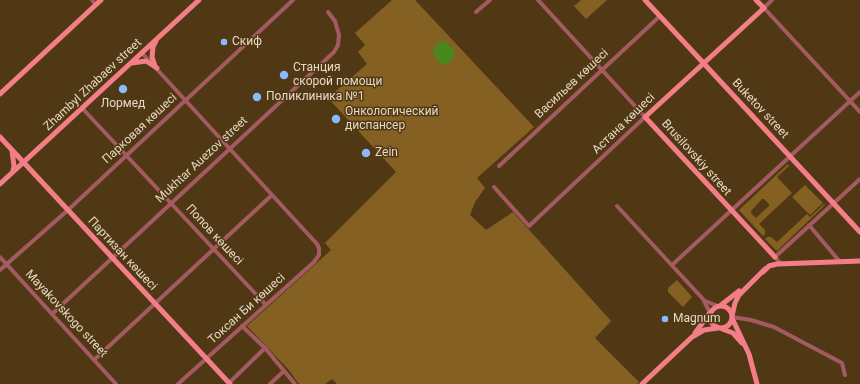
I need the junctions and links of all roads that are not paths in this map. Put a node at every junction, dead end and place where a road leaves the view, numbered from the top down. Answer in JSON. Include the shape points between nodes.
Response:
{"nodes":[{"id":1,"x":92,"y":0,"type":"edge"},
{"id":2,"x":101,"y":0,"type":"edge"},
{"id":3,"x":199,"y":0,"type":"edge"},
{"id":4,"x":293,"y":0,"type":"edge"},
{"id":5,"x":490,"y":0,"type":"edge"},
{"id":6,"x":538,"y":0,"type":"edge"},
{"id":7,"x":645,"y":0,"type":"edge"},
{"id":8,"x":756,"y":0,"type":"edge"},
{"id":9,"x":772,"y":0,"type":"edge"},
{"id":10,"x":96,"y":5,"type":"junction"},
{"id":11,"x":764,"y":8,"type":"junction"},
{"id":12,"x":328,"y":12,"type":"dead end"},
{"id":13,"x":476,"y":12,"type":"dead end"},
{"id":14,"x":660,"y":16,"type":"junction"},
{"id":15,"x":156,"y":40,"type":"junction"},
{"id":16,"x":142,"y":53,"type":"junction"},
{"id":17,"x":704,"y":63,"type":"junction"},
{"id":18,"x":128,"y":65,"type":"junction"},
{"id":19,"x":157,"y":68,"type":"junction"},
{"id":20,"x":602,"y":69,"type":"junction"},
{"id":21,"x":860,"y":92,"type":"edge"},
{"id":22,"x":0,"y":94,"type":"edge"},
{"id":23,"x":185,"y":100,"type":"junction"},
{"id":24,"x":850,"y":101,"type":"junction"},
{"id":25,"x":82,"y":108,"type":"junction"},
{"id":26,"x":860,"y":112,"type":"edge"},
{"id":27,"x":645,"y":117,"type":"junction"},
{"id":28,"x":0,"y":137,"type":"edge"},
{"id":29,"x":11,"y":149,"type":"junction"},
{"id":30,"x":230,"y":149,"type":"junction"},
{"id":31,"x":126,"y":156,"type":"junction"},
{"id":32,"x":790,"y":156,"type":"junction"},
{"id":33,"x":23,"y":163,"type":"junction"},
{"id":34,"x":499,"y":166,"type":"dead end"},
{"id":35,"x":10,"y":174,"type":"junction"},
{"id":36,"x":860,"y":179,"type":"edge"},
{"id":37,"x":0,"y":184,"type":"edge"},
{"id":38,"x":494,"y":186,"type":"dead end"},
{"id":39,"x":272,"y":195,"type":"junction"},
{"id":40,"x":171,"y":203,"type":"junction"},
{"id":41,"x":833,"y":203,"type":"junction"},
{"id":42,"x":617,"y":206,"type":"dead end"},
{"id":43,"x":68,"y":210,"type":"junction"},
{"id":44,"x":731,"y":211,"type":"junction"},
{"id":45,"x":809,"y":225,"type":"junction"},
{"id":46,"x":860,"y":232,"type":"edge"},
{"id":47,"x":214,"y":249,"type":"junction"},
{"id":48,"x":781,"y":252,"type":"junction"},
{"id":49,"x":0,"y":257,"type":"edge"},
{"id":50,"x":775,"y":257,"type":"junction"},
{"id":51,"x":112,"y":258,"type":"junction"},
{"id":52,"x":860,"y":261,"type":"edge"},
{"id":53,"x":840,"y":262,"type":"junction"},
{"id":54,"x":781,"y":263,"type":"junction"},
{"id":55,"x":7,"y":265,"type":"junction"},
{"id":56,"x":672,"y":265,"type":"junction"},
{"id":57,"x":0,"y":270,"type":"edge"},
{"id":58,"x":763,"y":272,"type":"junction"},
{"id":59,"x":704,"y":301,"type":"junction"},
{"id":60,"x":155,"y":304,"type":"junction"},
{"id":61,"x":266,"y":305,"type":"junction"},
{"id":62,"x":720,"y":306,"type":"junction"},
{"id":63,"x":710,"y":313,"type":"junction"},
{"id":64,"x":52,"y":314,"type":"junction"},
{"id":65,"x":732,"y":317,"type":"junction"},
{"id":66,"x":242,"y":326,"type":"junction"},
{"id":67,"x":719,"y":328,"type":"junction"},
{"id":68,"x":692,"y":337,"type":"junction"},
{"id":69,"x":265,"y":348,"type":"junction"},
{"id":70,"x":749,"y":354,"type":"junction"},
{"id":71,"x":206,"y":358,"type":"junction"},
{"id":72,"x":94,"y":360,"type":"junction"},
{"id":73,"x":284,"y":371,"type":"junction"},
{"id":74,"x":845,"y":375,"type":"dead end"},
{"id":75,"x":230,"y":383,"type":"edge"},
{"id":76,"x":116,"y":384,"type":"edge"},
{"id":77,"x":178,"y":384,"type":"edge"},
{"id":78,"x":270,"y":384,"type":"edge"},
{"id":79,"x":296,"y":384,"type":"edge"},
{"id":80,"x":642,"y":384,"type":"edge"},
{"id":81,"x":757,"y":384,"type":"edge"}],
"edges":[{"from":1,"to":10,"type":"street"},
{"from":2,"to":10,"type":"main road"},
{"from":3,"to":15,"type":"main road","name":"Zhambyl Zhabaev street"},
{"from":4,"to":23,"type":"street","name":"Парковая көшесі"},
{"from":5,"to":13,"type":"street"},
{"from":6,"to":20,"type":"street","name":"Brusilovskiy street"},
{"from":7,"to":14,"type":"main road","name":"Buketov street"},
{"from":8,"to":11,"type":"main road"},
{"from":9,"to":11,"type":"street","name":"Астана көшесі"},
{"from":10,"to":22,"type":"main road"},
{"from":11,"to":17,"type":"main road","name":"Астана көшесі"},
{"from":11,"to":24,"type":"street"},
{"from":12,"to":30,"type":"street","name":"Mukhtar Auezov street","via":[[339,32],[336,50]]},
{"from":14,"to":17,"type":"main road","name":"Buketov street"},
{"from":14,"to":20,"type":"street","name":"Васильев көшесі"},
{"from":15,"to":16,"type":"main road","name":"Zhambyl Zhabaev street"},
{"from":15,"to":19,"type":"main road","via":[[152,57]]},
{"from":16,"to":18,"type":"main road","name":"Zhambyl Zhabaev street"},
{"from":16,"to":19,"type":"street"},
{"from":17,"to":27,"type":"main road","name":"Астана көшесі"},
{"from":17,"to":32,"type":"main road","name":"Buketov street"},
{"from":18,"to":19,"type":"main road","via":[[146,61]]},
{"from":18,"to":25,"type":"main road","name":"Zhambyl Zhabaev street"},
{"from":19,"to":23,"type":"street"},
{"from":20,"to":27,"type":"street","name":"Brusilovskiy street"},
{"from":20,"to":34,"type":"street","name":"Васильев көшесі"},
{"from":21,"to":24,"type":"street"},
{"from":23,"to":30,"type":"street"},
{"from":23,"to":31,"type":"street","name":"Парковая көшесі"},
{"from":24,"to":26,"type":"street"},
{"from":24,"to":32,"type":"street"},
{"from":25,"to":31,"type":"street","name":"Попов көшесі"},
{"from":25,"to":33,"type":"main road","name":"Zhambyl Zhabaev street"},
{"from":27,"to":38,"type":"street","name":"Астана көшесі","via":[[529,226]]},
{"from":27,"to":44,"type":"main road","name":"Brusilovskiy street"},
{"from":28,"to":29,"type":"main road","name":"Партизан көшесі"},
{"from":29,"to":33,"type":"main road","name":"Партизан көшесі"},
{"from":29,"to":35,"type":"main road","via":[[14,166]]},
{"from":30,"to":39,"type":"street"},
{"from":30,"to":40,"type":"street","name":"Mukhtar Auezov street"},
{"from":31,"to":40,"type":"street","name":"Попов көшесі"},
{"from":31,"to":43,"type":"street","name":"Парковая көшесі"},
{"from":32,"to":41,"type":"main road","name":"Buketov street"},
{"from":32,"to":44,"type":"street"},
{"from":33,"to":35,"type":"main road","name":"Zhambyl Zhabaev street"},
{"from":33,"to":43,"type":"main road","name":"Партизан көшесі"},
{"from":35,"to":37,"type":"main road","name":"Zhambyl Zhabaev street"},
{"from":36,"to":41,"type":"street"},
{"from":39,"to":47,"type":"street"},
{"from":39,"to":61,"type":"street","name":"Токсан Би көшесі","via":[[317,244],[319,252],[316,259]]},
{"from":40,"to":47,"type":"street","name":"Попов көшесі"},
{"from":40,"to":51,"type":"street","name":"Mukhtar Auezov street"},
{"from":41,"to":45,"type":"street"},
{"from":41,"to":46,"type":"main road","name":"Buketov street"},
{"from":42,"to":56,"type":"street"},
{"from":43,"to":51,"type":"main road","name":"Партизан көшесі"},
{"from":43,"to":55,"type":"street","name":"Парковая көшесі"},
{"from":44,"to":50,"type":"main road","name":"Brusilovskiy street"},
{"from":44,"to":56,"type":"street"},
{"from":45,"to":48,"type":"street"},
{"from":45,"to":53,"type":"street"},
{"from":47,"to":60,"type":"street"},
{"from":47,"to":61,"type":"street","name":"Попов көшесі"},
{"from":48,"to":50,"type":"street"},
{"from":48,"to":54,"type":"street"},
{"from":49,"to":55,"type":"street","name":"Mayakovskogo street"},
{"from":50,"to":54,"type":"street"},
{"from":50,"to":58,"type":"main road"},
{"from":50,"to":62,"type":"main road"},
{"from":51,"to":60,"type":"main road","name":"Партизан көшесі"},
{"from":51,"to":64,"type":"street","name":"Mukhtar Auezov street"},
{"from":52,"to":53,"type":"main road"},
{"from":53,"to":54,"type":"main road"},
{"from":54,"to":58,"type":"main road","via":[[772,265]]},
{"from":55,"to":57,"type":"street","name":"Парковая көшесі"},
{"from":55,"to":64,"type":"street","name":"Mayakovskogo street"},
{"from":56,"to":59,"type":"street"},
{"from":58,"to":65,"type":"main road","via":[[739,295]]},
{"from":59,"to":62,"type":"street"},
{"from":59,"to":63,"type":"street"},
{"from":60,"to":71,"type":"main road","name":"Партизан көшесі"},
{"from":60,"to":72,"type":"street"},
{"from":61,"to":66,"type":"street","name":"Токсан Би көшесі"},
{"from":62,"to":63,"type":"main road"},
{"from":62,"to":65,"type":"main road","via":[[728,308]]},
{"from":63,"to":67,"type":"main road","via":[[711,323]]},
{"from":63,"to":68,"type":"main road"},
{"from":64,"to":72,"type":"street","name":"Mayakovskogo street"},
{"from":65,"to":67,"type":"main road","via":[[728,325]]},
{"from":65,"to":70,"type":"main road"},
{"from":65,"to":74,"type":"street","via":[[774,327],[842,363]]},
{"from":66,"to":69,"type":"street"},
{"from":66,"to":71,"type":"street","name":"Токсан Би көшесі"},
{"from":67,"to":68,"type":"main road","via":[[704,330]]},
{"from":67,"to":70,"type":"main road","via":[[735,334]]},
{"from":68,"to":80,"type":"main road"},
{"from":69,"to":73,"type":"street"},
{"from":69,"to":75,"type":"street"},
{"from":70,"to":81,"type":"main road"},
{"from":71,"to":75,"type":"main road","name":"Партизан көшесі"},
{"from":71,"to":77,"type":"street","name":"Токсан Би көшесі"},
{"from":72,"to":76,"type":"street","name":"Mayakovskogo street"},
{"from":73,"to":78,"type":"street"},
{"from":73,"to":79,"type":"street"}]}
